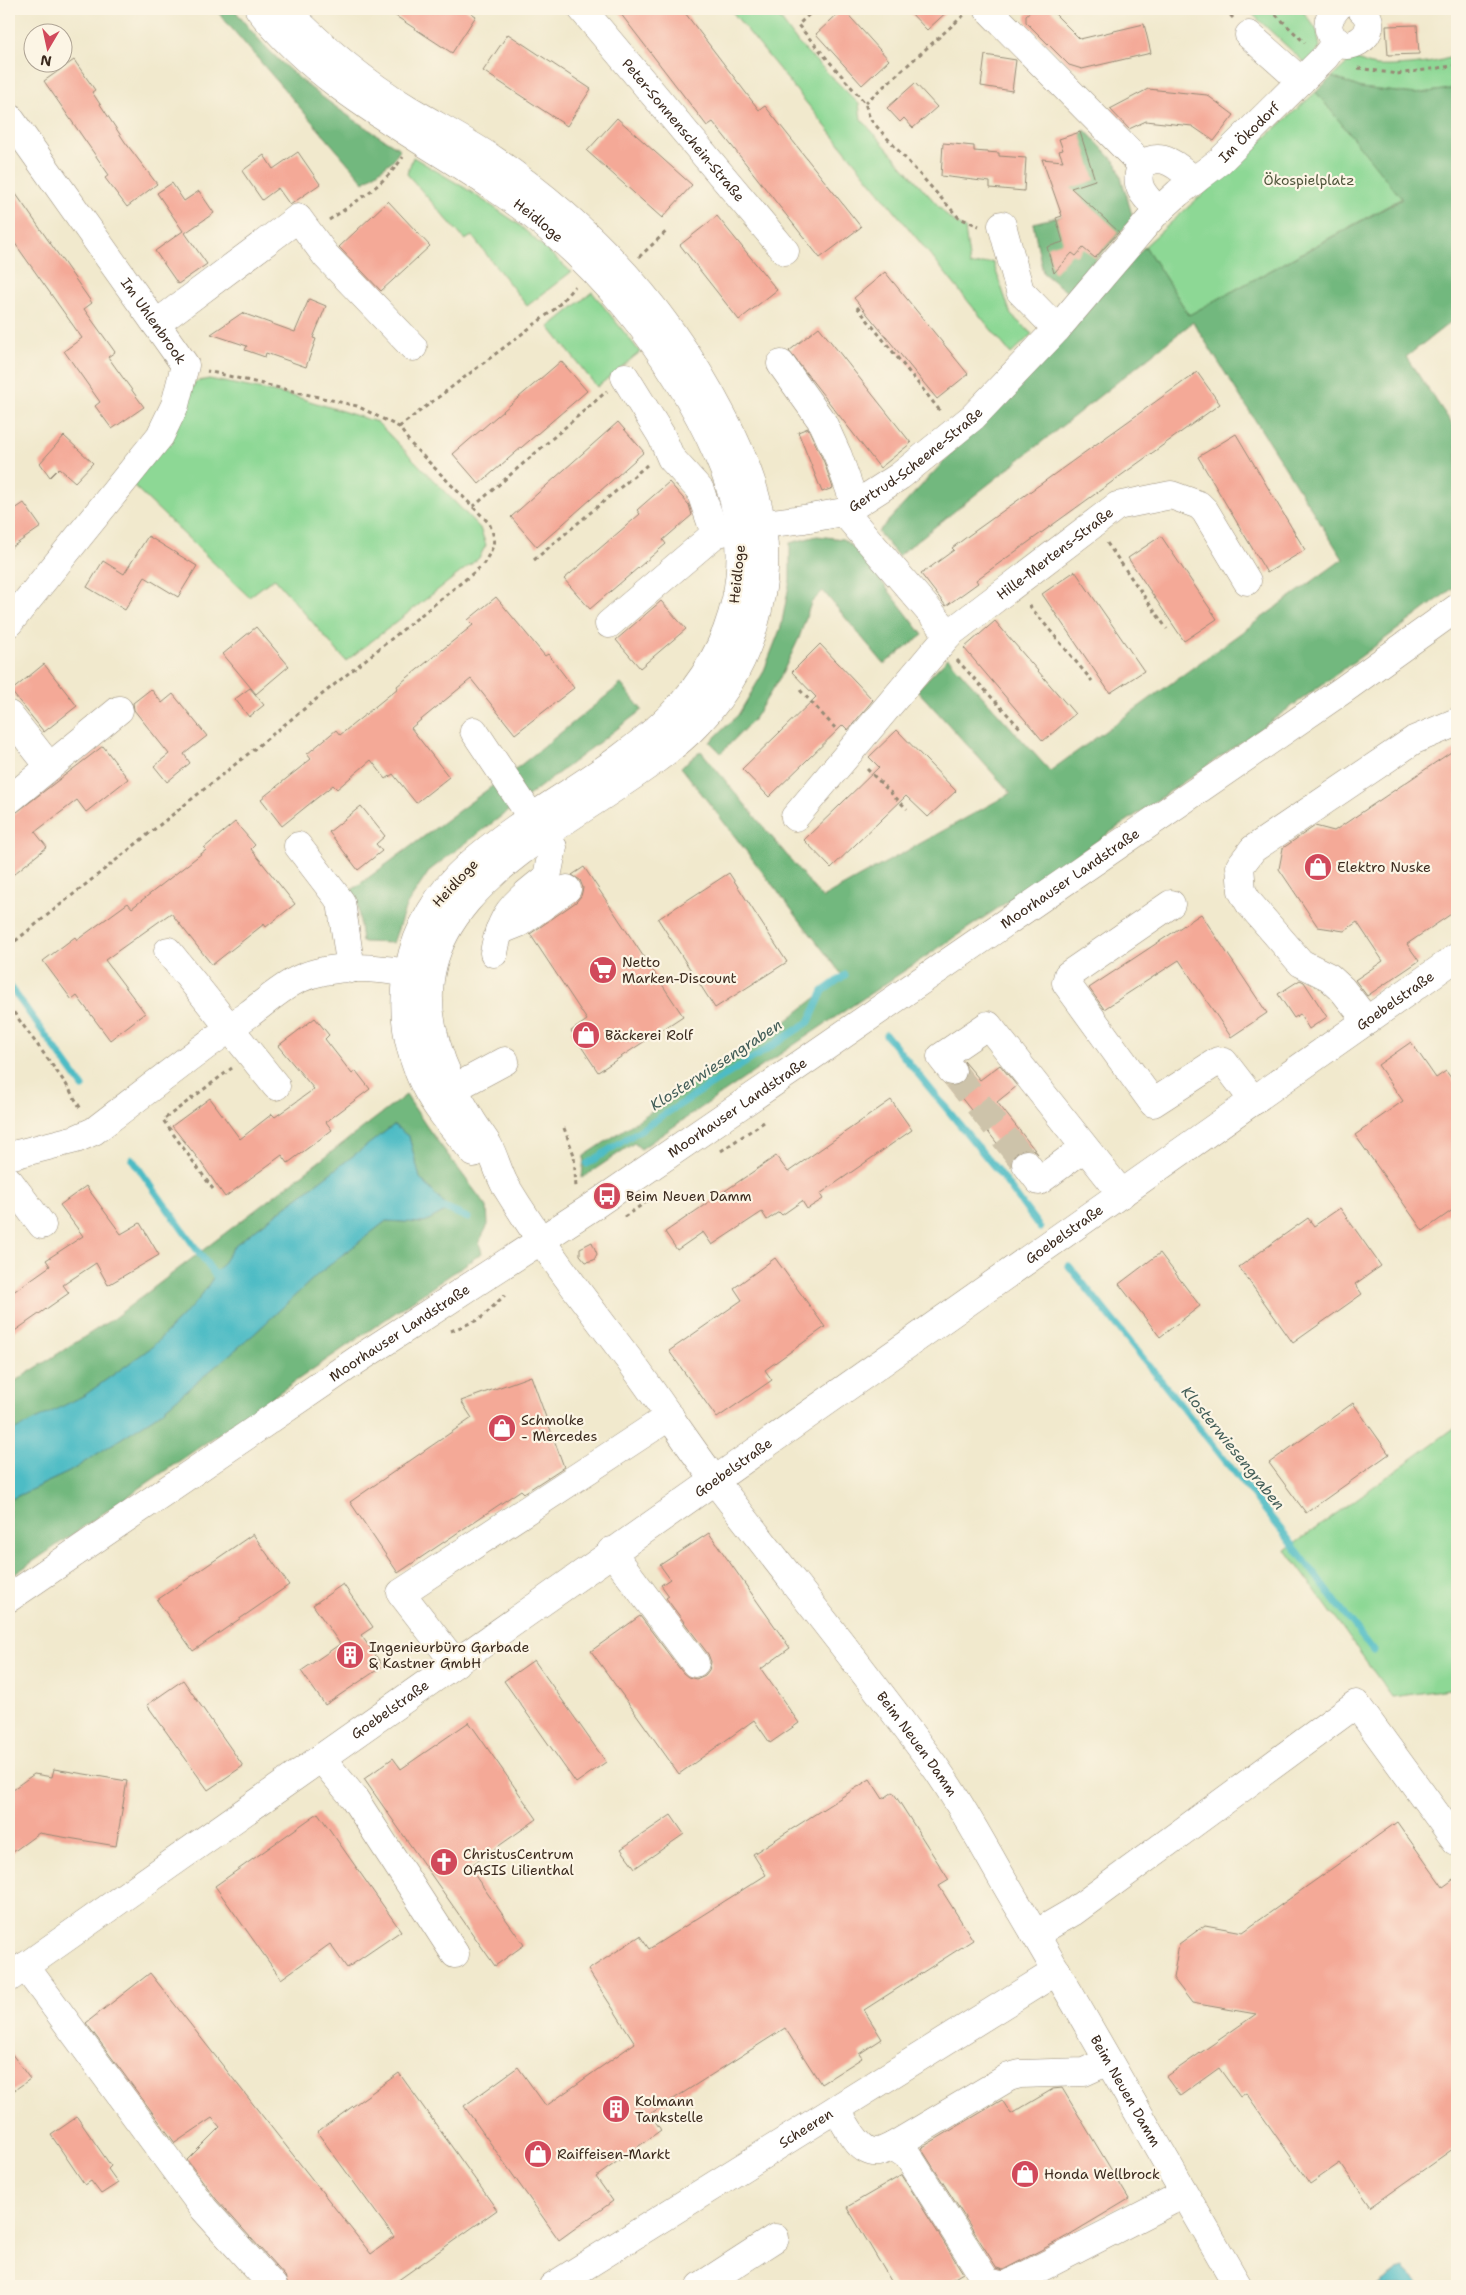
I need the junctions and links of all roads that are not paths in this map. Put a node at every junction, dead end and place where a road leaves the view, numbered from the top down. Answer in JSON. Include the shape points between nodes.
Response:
{"nodes":[{"id":1,"x":259,"y":9,"type":"edge"},
{"id":2,"x":285,"y":9,"type":"edge"},
{"id":3,"x":582,"y":9,"type":"edge"},
{"id":4,"x":988,"y":9,"type":"edge"},
{"id":5,"x":1361,"y":9,"type":"edge"},
{"id":6,"x":1328,"y":27,"type":"edge"},
{"id":7,"x":1249,"y":34,"type":"dead end"},
{"id":8,"x":1301,"y":80,"type":"junction"},
{"id":9,"x":9,"y":116,"type":"edge"},
{"id":10,"x":1142,"y":165,"type":"junction"},
{"id":11,"x":1194,"y":181,"type":"junction"},
{"id":12,"x":1159,"y":211,"type":"junction"},
{"id":13,"x":1002,"y":225,"type":"road end"},
{"id":14,"x":785,"y":251,"type":"dead end"},
{"id":15,"x":156,"y":324,"type":"junction"},
{"id":16,"x":1057,"y":329,"type":"junction"},
{"id":17,"x":413,"y":347,"type":"dead end"},
{"id":18,"x":781,"y":364,"type":"dead end"},
{"id":19,"x":624,"y":377,"type":"road end"},
{"id":20,"x":849,"y":508,"type":"junction"},
{"id":21,"x":739,"y":529,"type":"junction"},
{"id":22,"x":1246,"y":581,"type":"dead end"},
{"id":23,"x":1457,"y":608,"type":"edge"},
{"id":24,"x":9,"y":623,"type":"edge"},
{"id":25,"x":609,"y":624,"type":"dead end"},
{"id":26,"x":945,"y":639,"type":"junction"},
{"id":27,"x":119,"y":710,"type":"dead end"},
{"id":28,"x":9,"y":715,"type":"edge"},
{"id":29,"x":1457,"y":722,"type":"edge"},
{"id":30,"x":474,"y":731,"type":"dead end"},
{"id":31,"x":49,"y":766,"type":"junction"},
{"id":32,"x":9,"y":800,"type":"edge"},
{"id":33,"x":795,"y":817,"type":"dead end"},
{"id":34,"x":538,"y":827,"type":"junction"},
{"id":35,"x":298,"y":846,"type":"dead end"},
{"id":36,"x":568,"y":889,"type":"dead end"},
{"id":37,"x":1171,"y":904,"type":"dead end"},
{"id":38,"x":168,"y":951,"type":"dead end"},
{"id":39,"x":1457,"y":957,"type":"edge"},
{"id":40,"x":351,"y":969,"type":"junction"},
{"id":41,"x":420,"y":975,"type":"junction"},
{"id":42,"x":1366,"y":1021,"type":"junction"},
{"id":43,"x":230,"y":1028,"type":"junction"},
{"id":44,"x":505,"y":1062,"type":"dead end"},
{"id":45,"x":952,"y":1071,"type":"tunnel mouth"},
{"id":46,"x":276,"y":1086,"type":"dead end"},
{"id":47,"x":443,"y":1094,"type":"junction"},
{"id":48,"x":1254,"y":1101,"type":"junction"},
{"id":49,"x":1084,"y":1148,"type":"junction"},
{"id":50,"x":9,"y":1156,"type":"edge"},
{"id":51,"x":1026,"y":1164,"type":"tunnel mouth"},
{"id":52,"x":9,"y":1181,"type":"edge"},
{"id":53,"x":1122,"y":1194,"type":"junction"},
{"id":54,"x":42,"y":1225,"type":"dead end"},
{"id":55,"x":542,"y":1240,"type":"junction"},
{"id":56,"x":670,"y":1416,"type":"junction"},
{"id":57,"x":714,"y":1480,"type":"junction"},
{"id":58,"x":611,"y":1552,"type":"junction"},
{"id":59,"x":9,"y":1598,"type":"edge"},
{"id":60,"x":695,"y":1662,"type":"dead end"},
{"id":61,"x":455,"y":1664,"type":"junction"},
{"id":62,"x":321,"y":1758,"type":"junction"},
{"id":63,"x":1456,"y":1841,"type":"edge"},
{"id":64,"x":1035,"y":1934,"type":"junction"},
{"id":65,"x":455,"y":1954,"type":"dead end"},
{"id":66,"x":17,"y":1972,"type":"edge"},
{"id":67,"x":1057,"y":1972,"type":"junction"},
{"id":68,"x":1108,"y":2061,"type":"junction"},
{"id":69,"x":837,"y":2110,"type":"junction"},
{"id":70,"x":893,"y":2146,"type":"junction"},
{"id":71,"x":1184,"y":2194,"type":"junction"},
{"id":72,"x":775,"y":2238,"type":"dead end"},
{"id":73,"x":1232,"y":2284,"type":"edge"},
{"id":74,"x":273,"y":2286,"type":"edge"},
{"id":75,"x":553,"y":2286,"type":"edge"},
{"id":76,"x":701,"y":2286,"type":"edge"}],
"edges":[{"from":1,"to":21,"type":"street","name":"Heidloge","via":[[302,56],[332,80],[528,211],[604,282],[642,328],[694,406],[720,459],[735,502]]},
{"from":2,"to":21,"type":"street","name":"Heidloge","via":[[352,71],[411,111],[479,150],[550,203],[635,286],[682,346],[710,391],[741,454],[757,498]]},
{"from":3,"to":14,"type":"street","name":"Peter-Sonnenschein-Straße"},
{"from":4,"to":10,"type":"street"},
{"from":5,"to":6,"type":"street","via":[[1368,19],[1369,28],[1365,36],[1354,44],[1345,45]]},
{"from":6,"to":8,"type":"street","name":"Im Ökodorf"},
{"from":7,"to":8,"type":"street"},
{"from":8,"to":11,"type":"street","name":"Im Ökodorf","via":[[1220,161]]},
{"from":9,"to":15,"type":"street","name":"Im Uhlenbrook"},
{"from":10,"to":11,"type":"street","via":[[1155,158],[1164,160]]},
{"from":10,"to":12,"type":"street","via":[[1138,180],[1140,190]]},
{"from":11,"to":12,"type":"street","name":"Gertrud-Scheene-Straße"},
{"from":12,"to":16,"type":"street","name":"Gertrud-Scheene-Straße"},
{"from":13,"to":16,"type":"street","via":[[1020,291]]},
{"from":15,"to":17,"type":"street","via":[[298,218],[326,256]]},
{"from":15,"to":24,"type":"street","name":"Im Uhlenbrook","via":[[185,365],[174,405],[160,436]]},
{"from":16,"to":20,"type":"street","name":"Gertrud-Scheene-Straße","via":[[973,417],[900,476]]},
{"from":18,"to":20,"type":"street","via":[[823,423],[838,456]]},
{"from":19,"to":21,"type":"street","via":[[662,434],[671,458]]},
{"from":20,"to":21,"type":"street","name":"Gertrud-Scheene-Straße"},
{"from":20,"to":26,"type":"street"},
{"from":21,"to":25,"type":"street"},
{"from":21,"to":34,"type":"street","name":"Heidloge","via":[[741,565],[733,612],[722,647],[704,678],[661,727]]},
{"from":22,"to":26,"type":"street","name":"Hille-Mertens-Straße","via":[[1205,510],[1170,495],[1117,506]]},
{"from":23,"to":55,"type":"street","name":"Moorhauser Landstraße","via":[[1343,690]]},
{"from":26,"to":33,"type":"street","name":"Hille-Mertens-Straße"},
{"from":27,"to":31,"type":"street"},
{"from":28,"to":31,"type":"street"},
{"from":29,"to":42,"type":"street","via":[[1414,740],[1253,849],[1240,866],[1242,891],[1249,903],[1300,963],[1329,977]]},
{"from":30,"to":34,"type":"street"},
{"from":31,"to":32,"type":"street"},
{"from":34,"to":36,"type":"street","via":[[553,847],[547,877],[512,906],[496,943]]},
{"from":34,"to":41,"type":"street","name":"Heidloge","via":[[511,859],[468,900],[448,928],[436,956]]},
{"from":35,"to":40,"type":"street","via":[[341,902]]},
{"from":37,"to":48,"type":"street","via":[[1068,975],[1066,983],[1153,1103],[1218,1061],[1224,1062]]},
{"from":38,"to":43,"type":"street"},
{"from":39,"to":42,"type":"street","name":"Goebelstraße"},
{"from":40,"to":41,"type":"street","via":[[394,970]]},
{"from":40,"to":43,"type":"street","via":[[298,979]]},
{"from":41,"to":47,"type":"street","name":"Heidloge","via":[[429,1000]]},
{"from":42,"to":48,"type":"street","name":"Goebelstraße"},
{"from":43,"to":46,"type":"street"},
{"from":43,"to":50,"type":"street","via":[[94,1131],[76,1139]]},
{"from":44,"to":47,"type":"street"},
{"from":45,"to":49,"type":"street","via":[[942,1057],[988,1025]]},
{"from":47,"to":55,"type":"street","name":"Heidloge","via":[[491,1149],[499,1176]]},
{"from":48,"to":53,"type":"street","name":"Goebelstraße"},
{"from":49,"to":51,"type":"street","via":[[1039,1181]]},
{"from":49,"to":53,"type":"street"},
{"from":52,"to":54,"type":"street"},
{"from":53,"to":57,"type":"street","name":"Goebelstraße"},
{"from":55,"to":56,"type":"street","name":"Beim Neuen Damm"},
{"from":55,"to":59,"type":"street","name":"Moorhauser Landstraße","via":[[357,1360]]},
{"from":56,"to":57,"type":"street","name":"Beim Neuen Damm"},
{"from":56,"to":61,"type":"street","via":[[401,1593]]},
{"from":57,"to":58,"type":"street","name":"Goebelstraße"},
{"from":57,"to":64,"type":"street","name":"Beim Neuen Damm","via":[[936,1769]]},
{"from":58,"to":60,"type":"street"},
{"from":58,"to":61,"type":"street","name":"Goebelstraße"},
{"from":61,"to":62,"type":"street","name":"Goebelstraße"},
{"from":62,"to":65,"type":"street","via":[[354,1798]]},
{"from":62,"to":66,"type":"street","name":"Goebelstraße"},
{"from":63,"to":64,"type":"street","via":[[1356,1704],[1073,1912]]},
{"from":64,"to":67,"type":"street","name":"Beim Neuen Damm"},
{"from":66,"to":74,"type":"street","via":[[204,2209]]},
{"from":67,"to":68,"type":"street","name":"Beim Neuen Damm"},
{"from":67,"to":69,"type":"street","name":"Scheeren"},
{"from":68,"to":70,"type":"street","via":[[1084,2072],[1009,2077]]},
{"from":68,"to":71,"type":"street","name":"Beim Neuen Damm"},
{"from":69,"to":70,"type":"street","via":[[859,2144],[878,2152]]},
{"from":69,"to":75,"type":"street","name":"Scheeren"},
{"from":70,"to":71,"type":"street","via":[[908,2156],[986,2282],[1005,2286]]},
{"from":71,"to":73,"type":"street","name":"Beim Neuen Damm"},
{"from":72,"to":76,"type":"street"}]}
